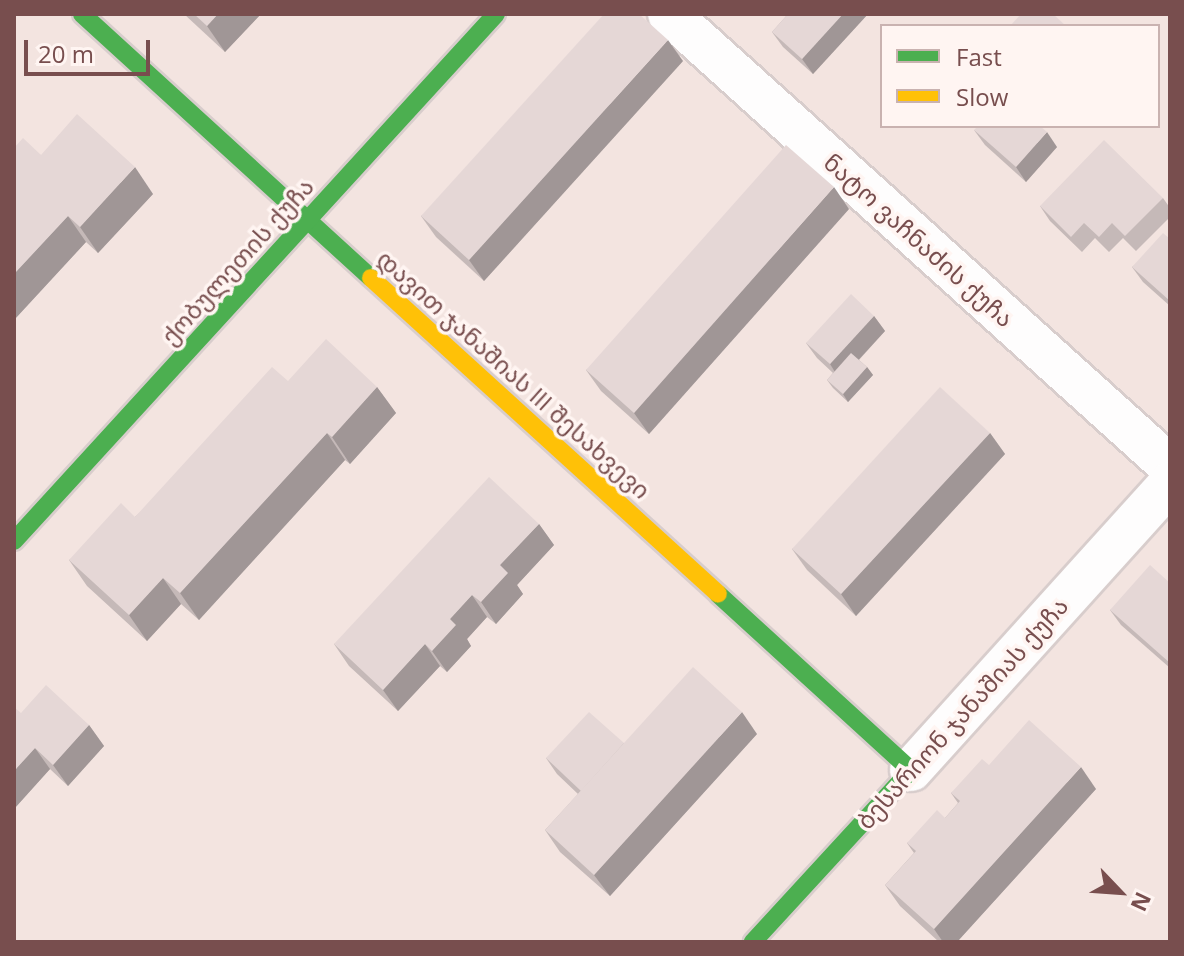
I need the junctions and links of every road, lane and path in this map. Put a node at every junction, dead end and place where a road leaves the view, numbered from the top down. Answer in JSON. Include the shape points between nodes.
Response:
{"nodes":[{"id":1,"x":82,"y":14,"type":"edge"},
{"id":2,"x":496,"y":14,"type":"edge"},
{"id":3,"x":669,"y":14,"type":"edge"},
{"id":4,"x":308,"y":218,"type":"junction"},
{"id":5,"x":1170,"y":466,"type":"edge"},
{"id":6,"x":1170,"y":483,"type":"edge"},
{"id":7,"x":14,"y":541,"type":"edge"},
{"id":8,"x":911,"y":770,"type":"junction"},
{"id":9,"x":753,"y":942,"type":"edge"}],
"edges":[{"from":1,"to":4,"type":"street","name":"დავით ჯანაშიას III შესახვევი"},
{"from":2,"to":4,"type":"street","name":"ქობულეთის ქუჩა"},
{"from":3,"to":5,"type":"street","name":"ნატო ვაჩნაძის ქუჩა"},
{"from":4,"to":7,"type":"street","name":"ქობულეთის ქუჩა"},
{"from":4,"to":8,"type":"street","name":"დავით ჯანაშიას III შესახვევი"},
{"from":6,"to":8,"type":"street","name":"ბესარიონ ჯანაშიას ქუჩა"},
{"from":8,"to":9,"type":"street","name":"ბესარიონ ჯანაშიას ქუჩა"}]}
